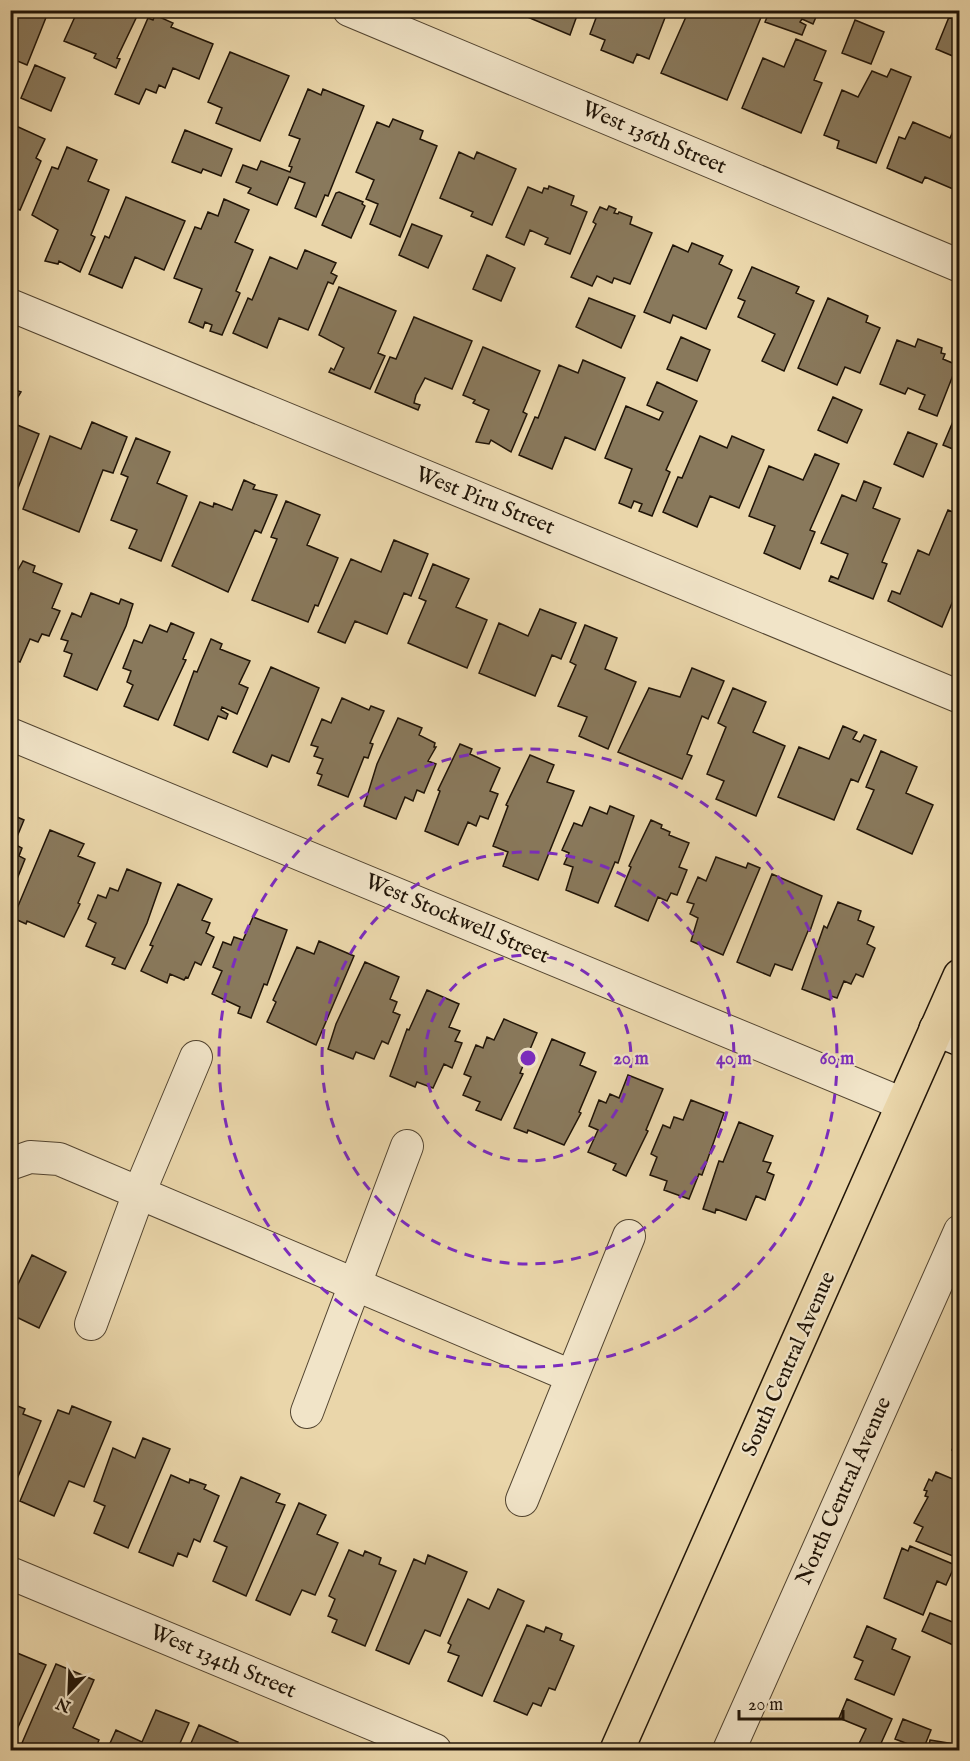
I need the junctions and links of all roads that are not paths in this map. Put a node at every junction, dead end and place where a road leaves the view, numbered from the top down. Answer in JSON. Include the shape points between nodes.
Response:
{"nodes":[{"id":1,"x":349,"y":10,"type":"edge"},
{"id":2,"x":960,"y":266,"type":"edge"},
{"id":3,"x":10,"y":305,"type":"edge"},
{"id":4,"x":960,"y":697,"type":"edge"},
{"id":5,"x":10,"y":734,"type":"edge"},
{"id":6,"x":960,"y":976,"type":"edge"},
{"id":7,"x":948,"y":1034,"type":"edge"},
{"id":8,"x":196,"y":1057,"type":"dead end"},
{"id":9,"x":903,"y":1104,"type":"junction"},
{"id":10,"x":407,"y":1146,"type":"dead end"},
{"id":11,"x":10,"y":1164,"type":"edge"},
{"id":12,"x":139,"y":1193,"type":"junction"},
{"id":13,"x":960,"y":1231,"type":"edge"},
{"id":14,"x":629,"y":1236,"type":"dead end"},
{"id":15,"x":355,"y":1285,"type":"junction"},
{"id":16,"x":91,"y":1324,"type":"dead end"},
{"id":17,"x":571,"y":1376,"type":"junction"},
{"id":18,"x":306,"y":1412,"type":"dead end"},
{"id":19,"x":522,"y":1500,"type":"dead end"},
{"id":20,"x":10,"y":1573,"type":"edge"},
{"id":21,"x":435,"y":1750,"type":"edge"},
{"id":22,"x":617,"y":1750,"type":"edge"},
{"id":23,"x":729,"y":1750,"type":"edge"}],
"edges":[{"from":1,"to":2,"type":"street","name":"West 136th Street"},
{"from":3,"to":4,"type":"street","name":"West Piru Street"},
{"from":5,"to":9,"type":"street","name":"West Stockwell Street"},
{"from":6,"to":7,"type":"main road","name":"South Central Avenue"},
{"from":7,"to":9,"type":"main road","name":"South Central Avenue"},
{"from":8,"to":12,"type":"street"},
{"from":9,"to":22,"type":"main road","name":"South Central Avenue"},
{"from":10,"to":15,"type":"street"},
{"from":11,"to":12,"type":"street","via":[[30,1157],[59,1159]]},
{"from":12,"to":15,"type":"street"},
{"from":12,"to":16,"type":"street"},
{"from":13,"to":23,"type":"street","name":"North Central Avenue"},
{"from":14,"to":17,"type":"street"},
{"from":15,"to":17,"type":"street"},
{"from":15,"to":18,"type":"street"},
{"from":17,"to":19,"type":"street"},
{"from":20,"to":21,"type":"street","name":"West 134th Street"}]}
